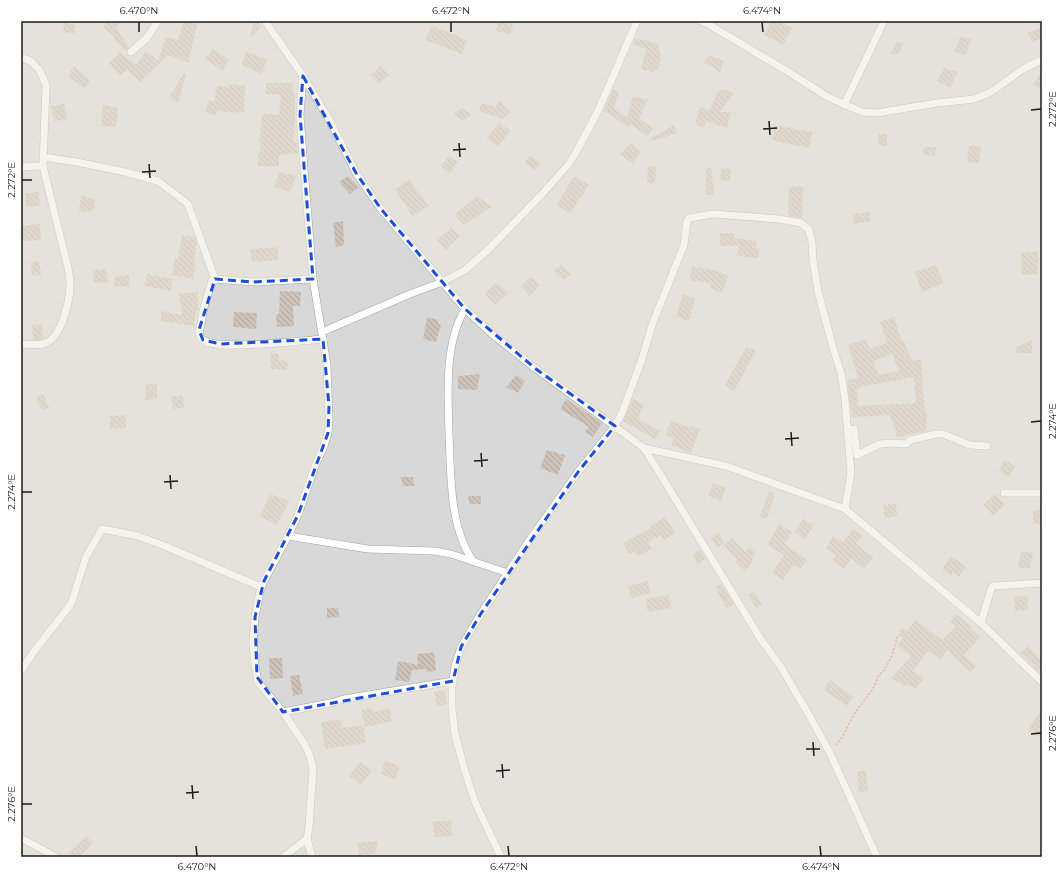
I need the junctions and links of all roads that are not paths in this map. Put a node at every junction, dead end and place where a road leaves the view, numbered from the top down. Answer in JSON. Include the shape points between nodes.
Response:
{"nodes":[{"id":1,"x":158,"y":21,"type":"edge"},
{"id":2,"x":266,"y":21,"type":"edge"},
{"id":3,"x":637,"y":21,"type":"edge"},
{"id":4,"x":701,"y":21,"type":"edge"},
{"id":5,"x":884,"y":21,"type":"edge"},
{"id":6,"x":131,"y":52,"type":"dead end"},
{"id":7,"x":21,"y":57,"type":"edge"},
{"id":8,"x":1042,"y":60,"type":"edge"},
{"id":9,"x":303,"y":76,"type":"junction"},
{"id":10,"x":844,"y":105,"type":"junction"},
{"id":11,"x":43,"y":157,"type":"junction"},
{"id":12,"x":43,"y":166,"type":"junction"},
{"id":13,"x":21,"y":167,"type":"edge"},
{"id":14,"x":215,"y":279,"type":"junction"},
{"id":15,"x":313,"y":279,"type":"junction"},
{"id":16,"x":442,"y":282,"type":"junction"},
{"id":17,"x":465,"y":308,"type":"junction"},
{"id":18,"x":322,"y":336,"type":"junction"},
{"id":19,"x":21,"y":344,"type":"edge"},
{"id":20,"x":615,"y":426,"type":"junction"},
{"id":21,"x":848,"y":431,"type":"junction"},
{"id":22,"x":987,"y":446,"type":"dead end"},
{"id":23,"x":644,"y":448,"type":"junction"},
{"id":24,"x":1004,"y":493,"type":"dead end"},
{"id":25,"x":1042,"y":493,"type":"edge"},
{"id":26,"x":845,"y":509,"type":"junction"},
{"id":27,"x":288,"y":536,"type":"junction"},
{"id":28,"x":473,"y":561,"type":"junction"},
{"id":29,"x":508,"y":573,"type":"junction"},
{"id":30,"x":1042,"y":583,"type":"edge"},
{"id":31,"x":261,"y":587,"type":"junction"},
{"id":32,"x":981,"y":623,"type":"junction"},
{"id":33,"x":21,"y":671,"type":"edge"},
{"id":34,"x":453,"y":681,"type":"junction"},
{"id":35,"x":1042,"y":682,"type":"edge"},
{"id":36,"x":283,"y":712,"type":"junction"},
{"id":37,"x":21,"y":838,"type":"edge"},
{"id":38,"x":307,"y":839,"type":"junction"},
{"id":39,"x":56,"y":857,"type":"edge"},
{"id":40,"x":283,"y":857,"type":"edge"},
{"id":41,"x":312,"y":857,"type":"edge"},
{"id":42,"x":501,"y":857,"type":"edge"},
{"id":43,"x":877,"y":857,"type":"edge"}],
"edges":[{"from":1,"to":6,"type":"street","via":[[146,39]]},
{"from":2,"to":9,"type":"street"},
{"from":3,"to":16,"type":"street","via":[[588,134],[568,165],[489,249],[465,270]]},
{"from":4,"to":10,"type":"street"},
{"from":5,"to":10,"type":"street"},
{"from":7,"to":11,"type":"street","via":[[32,62],[40,70],[46,85]]},
{"from":8,"to":10,"type":"street","via":[[1023,69],[991,92],[974,99],[877,113],[862,112]]},
{"from":9,"to":15,"type":"street","via":[[300,115]]},
{"from":9,"to":16,"type":"street","via":[[330,121],[356,173],[381,209]]},
{"from":11,"to":12,"type":"street"},
{"from":11,"to":14,"type":"street","via":[[125,172],[158,181],[188,204]]},
{"from":12,"to":13,"type":"street"},
{"from":12,"to":19,"type":"street","via":[[68,268],[69,298],[64,317],[51,340],[44,344]]},
{"from":14,"to":15,"type":"street","via":[[247,282]]},
{"from":14,"to":18,"type":"street","via":[[212,281],[199,330],[200,338],[205,342],[238,345]]},
{"from":15,"to":18,"type":"street"},
{"from":16,"to":17,"type":"street"},
{"from":16,"to":18,"type":"street","via":[[410,294]]},
{"from":17,"to":20,"type":"street","via":[[492,334],[536,369]]},
{"from":17,"to":28,"type":"street","via":[[459,318],[452,344],[448,390],[451,480],[459,530]]},
{"from":18,"to":27,"type":"street","via":[[327,365],[328,433]]},
{"from":20,"to":21,"type":"street","via":[[684,245],[687,221],[695,216],[713,214],[779,219],[801,223],[809,230],[818,291],[841,373]]},
{"from":20,"to":23,"type":"street"},
{"from":20,"to":29,"type":"street","via":[[573,478]]},
{"from":21,"to":22,"type":"street","via":[[854,429],[857,455],[880,444],[906,444],[911,440],[936,434],[943,434],[970,445]]},
{"from":21,"to":26,"type":"street","via":[[851,473]]},
{"from":23,"to":26,"type":"street","via":[[726,466]]},
{"from":23,"to":43,"type":"street","via":[[781,668],[830,753]]},
{"from":24,"to":25,"type":"street"},
{"from":26,"to":32,"type":"street"},
{"from":27,"to":28,"type":"street","via":[[368,549],[434,551]]},
{"from":27,"to":31,"type":"street"},
{"from":28,"to":29,"type":"street"},
{"from":29,"to":34,"type":"street","via":[[461,646]]},
{"from":30,"to":32,"type":"street","via":[[993,586]]},
{"from":31,"to":33,"type":"street","via":[[138,536],[102,529],[86,557],[71,604]]},
{"from":31,"to":36,"type":"street","via":[[253,633],[257,677],[258,682]]},
{"from":32,"to":35,"type":"street"},
{"from":34,"to":36,"type":"street"},
{"from":34,"to":42,"type":"street","via":[[452,709],[455,734],[464,768],[475,802]]},
{"from":36,"to":38,"type":"street","via":[[305,745],[312,763]]},
{"from":37,"to":39,"type":"street"},
{"from":38,"to":40,"type":"street"},
{"from":38,"to":41,"type":"street"}]}
